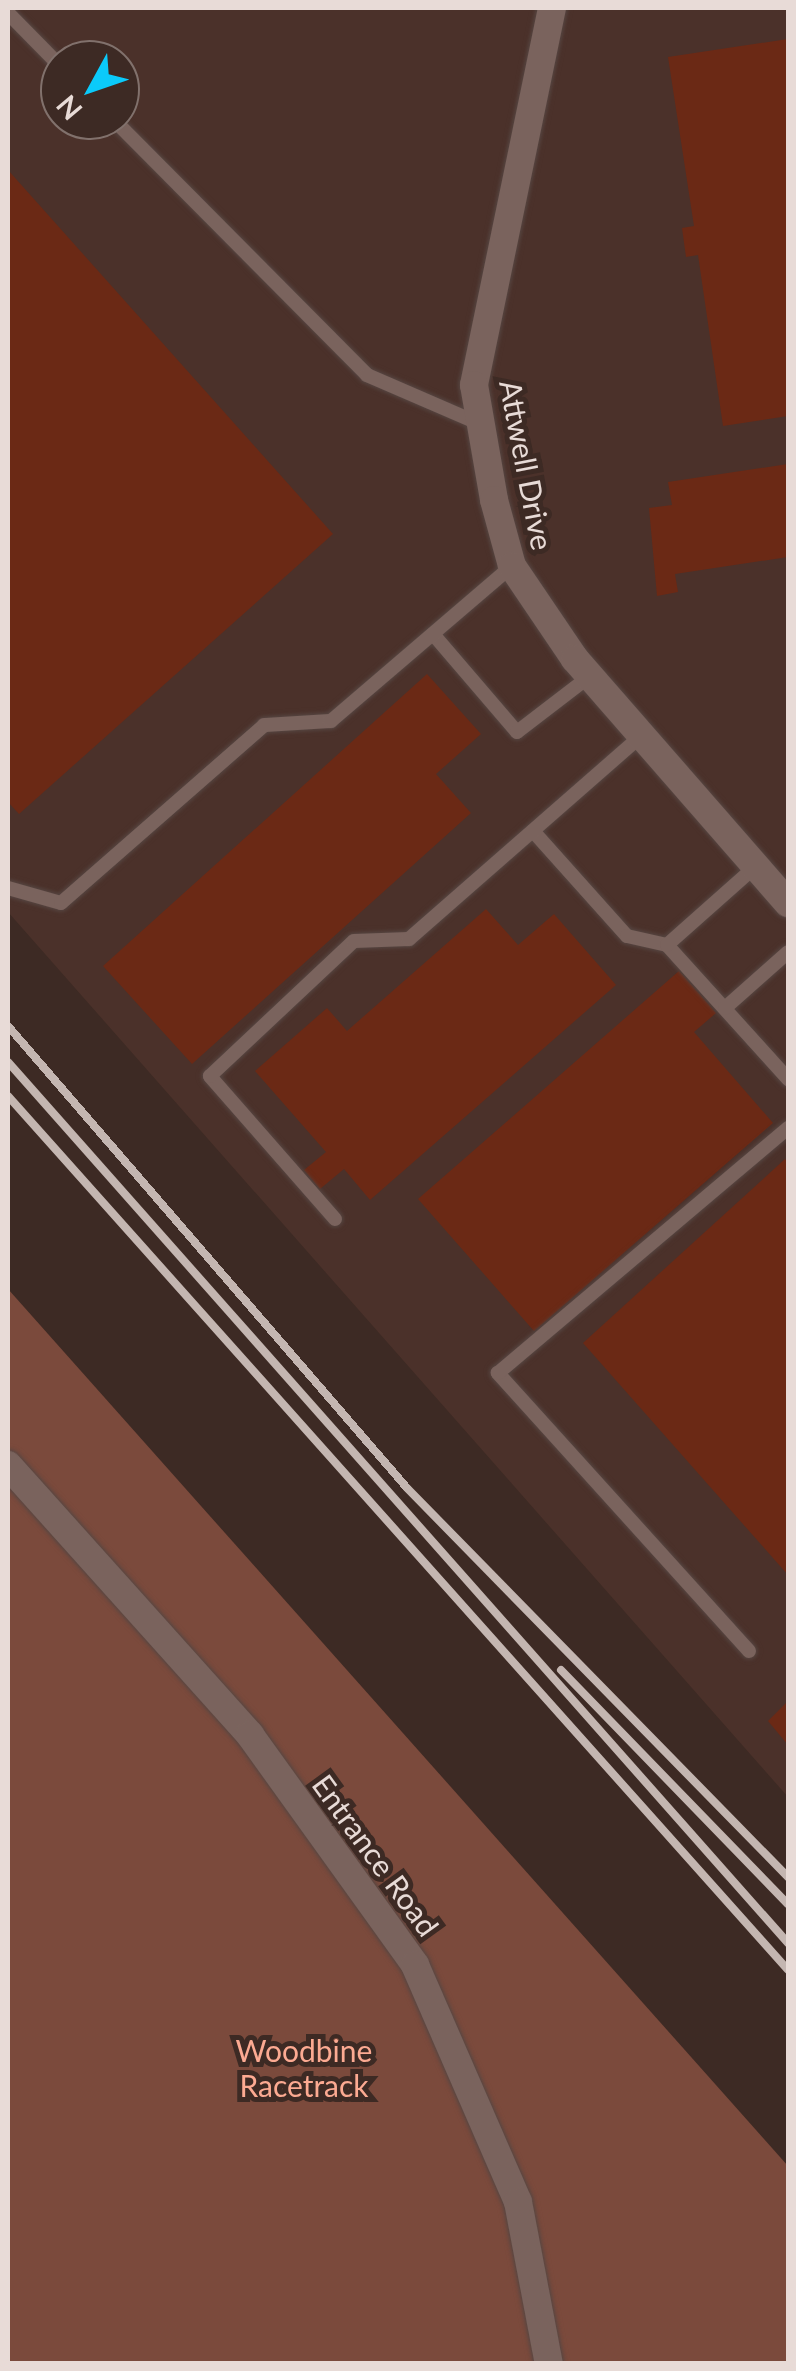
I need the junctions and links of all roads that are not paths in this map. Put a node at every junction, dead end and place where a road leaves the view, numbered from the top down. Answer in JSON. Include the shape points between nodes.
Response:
{"nodes":[{"id":1,"x":552,"y":8,"type":"edge"},
{"id":2,"x":8,"y":13,"type":"edge"},
{"id":3,"x":40,"y":46,"type":"edge"},
{"id":4,"x":134,"y":140,"type":"edge"},
{"id":5,"x":480,"y":424,"type":"junction"},
{"id":6,"x":512,"y":566,"type":"junction"},
{"id":7,"x":433,"y":634,"type":"junction"},
{"id":8,"x":590,"y":676,"type":"junction"},
{"id":9,"x":642,"y":735,"type":"junction"},
{"id":10,"x":533,"y":831,"type":"junction"},
{"id":11,"x":756,"y":866,"type":"junction"},
{"id":12,"x":8,"y":888,"type":"edge"},
{"id":13,"x":788,"y":903,"type":"edge"},
{"id":14,"x":667,"y":945,"type":"junction"},
{"id":15,"x":788,"y":952,"type":"edge"},
{"id":16,"x":725,"y":1008,"type":"junction"},
{"id":17,"x":788,"y":1080,"type":"edge"},
{"id":18,"x":788,"y":1128,"type":"edge"},
{"id":19,"x":334,"y":1219,"type":"dead end"},
{"id":20,"x":8,"y":1465,"type":"edge"},
{"id":21,"x":749,"y":1651,"type":"dead end"},
{"id":22,"x":549,"y":2364,"type":"edge"}],
"edges":[{"from":1,"to":5,"type":"street","name":"Attwell Drive","via":[[474,385]]},
{"from":2,"to":3,"type":"lane"},
{"from":4,"to":5,"type":"lane","via":[[366,375]]},
{"from":5,"to":6,"type":"street","name":"Attwell Drive"},
{"from":6,"to":7,"type":"lane"},
{"from":6,"to":8,"type":"street","name":"Attwell Drive"},
{"from":7,"to":8,"type":"lane","via":[[518,732]]},
{"from":7,"to":12,"type":"lane","via":[[331,721],[264,725],[62,903]]},
{"from":8,"to":9,"type":"street","name":"Attwell Drive"},
{"from":9,"to":10,"type":"lane"},
{"from":9,"to":11,"type":"street","name":"Attwell Drive"},
{"from":10,"to":14,"type":"lane","via":[[628,936]]},
{"from":10,"to":19,"type":"lane","via":[[409,939],[354,941],[210,1076]]},
{"from":11,"to":13,"type":"street","name":"Attwell Drive"},
{"from":11,"to":14,"type":"lane"},
{"from":14,"to":16,"type":"lane"},
{"from":15,"to":16,"type":"lane"},
{"from":16,"to":17,"type":"lane"},
{"from":18,"to":21,"type":"lane","via":[[498,1373]]},
{"from":20,"to":22,"type":"street","name":"Entrance Road","via":[[250,1735],[415,1965],[518,2202]]}]}
